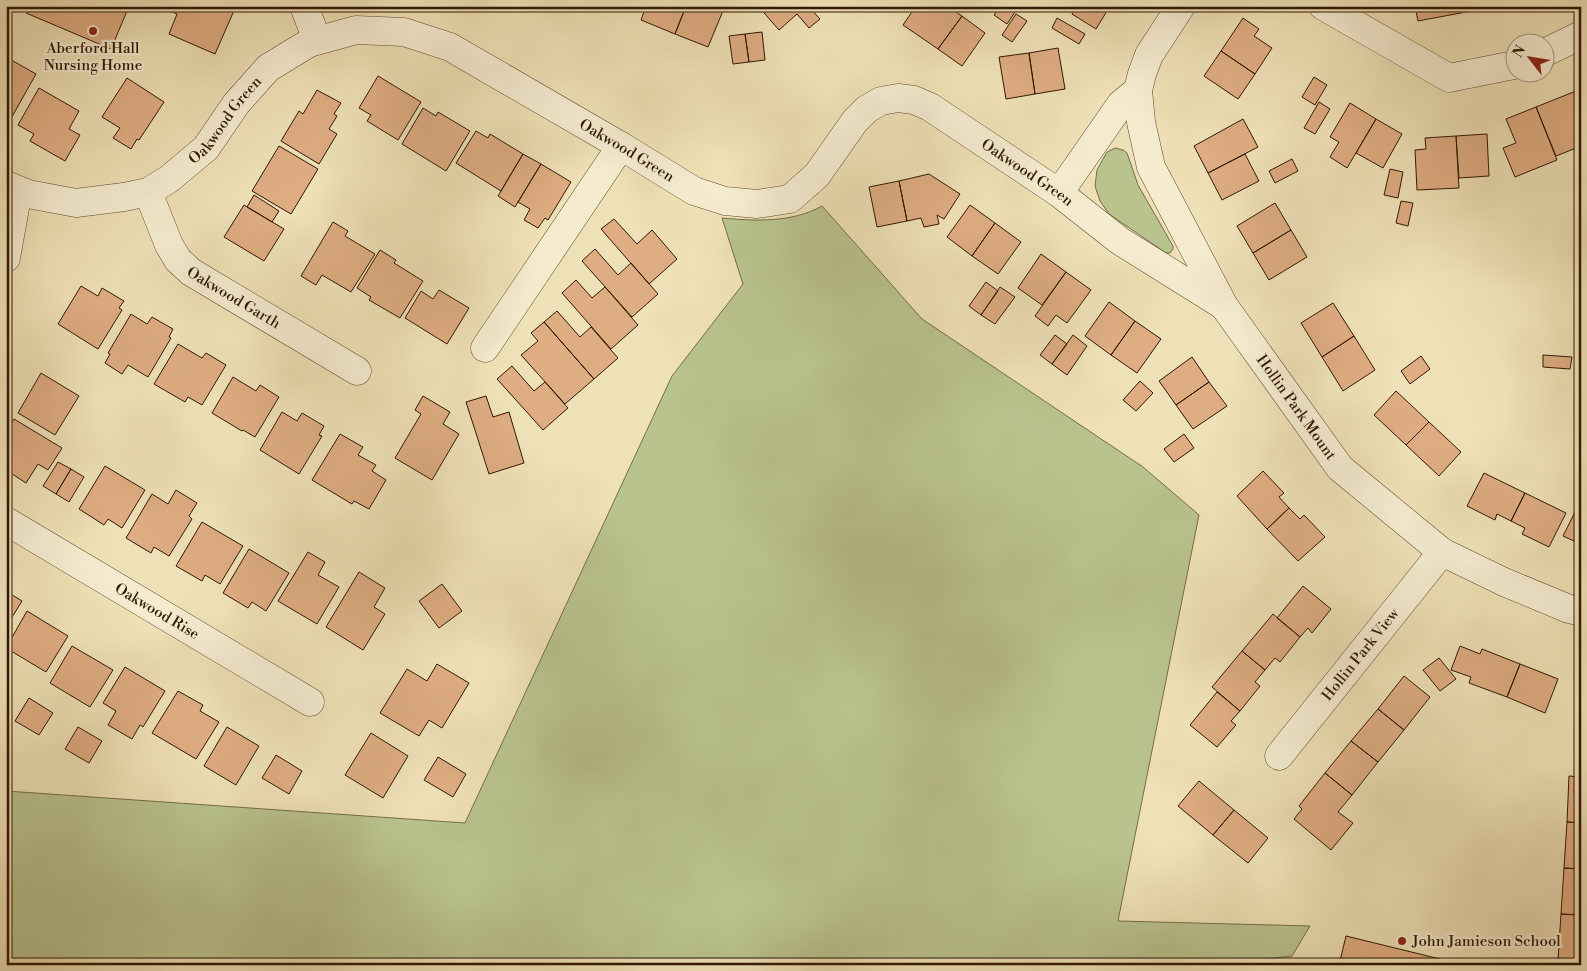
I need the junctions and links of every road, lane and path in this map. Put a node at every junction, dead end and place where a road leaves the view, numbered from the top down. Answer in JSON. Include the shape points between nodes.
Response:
{"nodes":[{"id":1,"x":304,"y":6,"type":"edge"},
{"id":2,"x":1181,"y":6,"type":"edge"},
{"id":3,"x":1323,"y":6,"type":"edge"},
{"id":4,"x":1581,"y":35,"type":"edge"},
{"id":5,"x":317,"y":40,"type":"junction"},
{"id":6,"x":1554,"y":48,"type":"edge"},
{"id":7,"x":1504,"y":67,"type":"edge"},
{"id":8,"x":1138,"y":90,"type":"junction"},
{"id":9,"x":621,"y":146,"type":"junction"},
{"id":10,"x":12,"y":188,"type":"edge"},
{"id":11,"x":148,"y":192,"type":"junction"},
{"id":12,"x":1060,"y":193,"type":"junction"},
{"id":13,"x":6,"y":258,"type":"edge"},
{"id":14,"x":1224,"y":306,"type":"junction"},
{"id":15,"x":485,"y":348,"type":"dead end"},
{"id":16,"x":356,"y":371,"type":"dead end"},
{"id":17,"x":6,"y":521,"type":"edge"},
{"id":18,"x":1442,"y":552,"type":"junction"},
{"id":19,"x":1581,"y":612,"type":"edge"},
{"id":20,"x":310,"y":702,"type":"dead end"},
{"id":21,"x":1279,"y":756,"type":"dead end"}],
"edges":[{"from":1,"to":5,"type":"street"},
{"from":2,"to":8,"type":"street","via":[[1149,55]]},
{"from":3,"to":7,"type":"street","via":[[1448,78]]},
{"from":4,"to":6,"type":"street"},
{"from":5,"to":9,"type":"street","name":"Oakwood Green","via":[[356,30],[404,32],[450,47]]},
{"from":5,"to":11,"type":"street","name":"Oakwood Green","via":[[268,68],[236,104],[206,148]]},
{"from":8,"to":12,"type":"street","via":[[1121,104]]},
{"from":8,"to":14,"type":"street","name":"Hollin Park Mount","via":[[1151,167]]},
{"from":9,"to":12,"type":"street","name":"Oakwood Green","via":[[694,191],[725,201],[757,204],[790,199],[816,175],[867,109],[881,101],[898,98],[930,107]]},
{"from":9,"to":15,"type":"street"},
{"from":10,"to":11,"type":"street","name":"Oakwood Green","via":[[76,203]]},
{"from":10,"to":13,"type":"street"},
{"from":11,"to":16,"type":"street","name":"Oakwood Garth","via":[[169,245],[191,272]]},
{"from":12,"to":14,"type":"street","name":"Oakwood Green","via":[[1120,241]]},
{"from":14,"to":18,"type":"street","name":"Hollin Park Mount","via":[[1340,468]]},
{"from":17,"to":20,"type":"street","name":"Oakwood Rise"},
{"from":18,"to":19,"type":"street","name":"Hollin Park Mount","via":[[1504,582]]},
{"from":18,"to":21,"type":"street","name":"Hollin Park View"}]}
